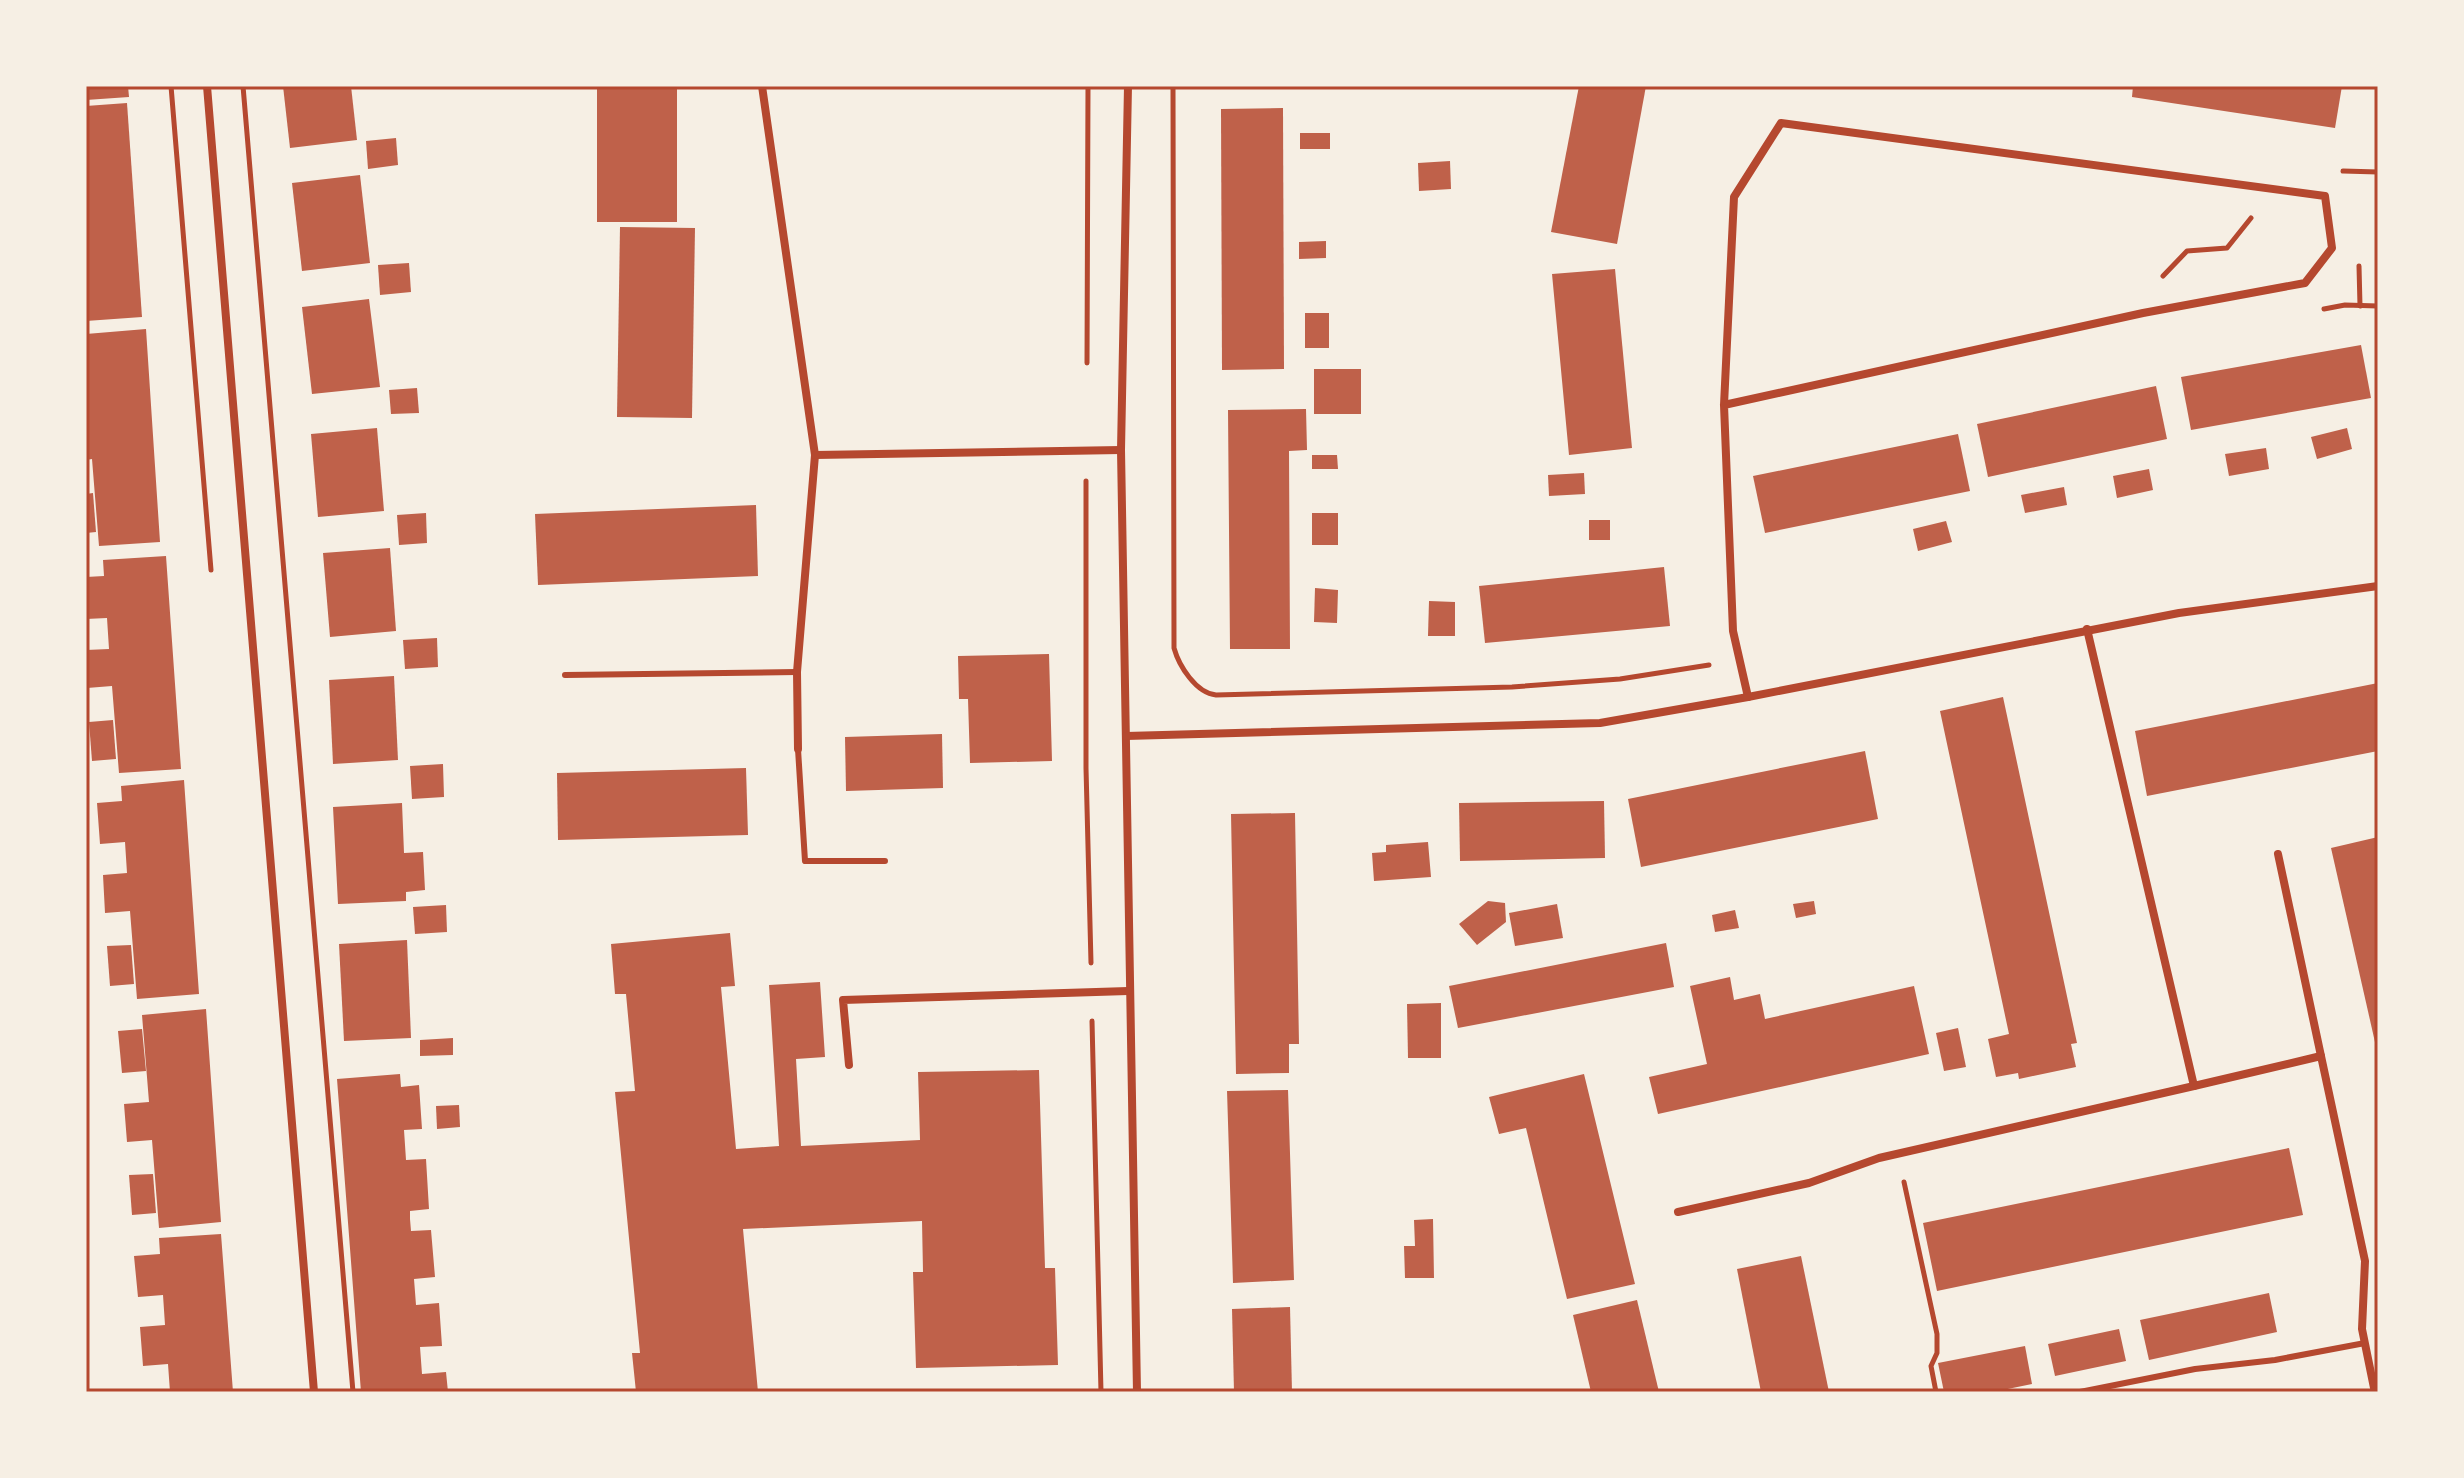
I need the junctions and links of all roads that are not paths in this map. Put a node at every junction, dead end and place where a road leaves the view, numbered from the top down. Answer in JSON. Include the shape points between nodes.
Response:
{"nodes":[{"id":1,"x":207,"y":86,"type":"edge"},
{"id":2,"x":762,"y":86,"type":"edge"},
{"id":3,"x":1128,"y":86,"type":"edge"},
{"id":4,"x":1724,"y":405,"type":"junction"},
{"id":5,"x":1121,"y":450,"type":"junction"},
{"id":6,"x":815,"y":455,"type":"junction"},
{"id":7,"x":2378,"y":586,"type":"edge"},
{"id":8,"x":2087,"y":629,"type":"junction"},
{"id":9,"x":797,"y":672,"type":"junction"},
{"id":10,"x":565,"y":675,"type":"dead end"},
{"id":11,"x":1748,"y":697,"type":"junction"},
{"id":12,"x":1126,"y":736,"type":"junction"},
{"id":13,"x":798,"y":749,"type":"joint"},
{"id":14,"x":2278,"y":854,"type":"dead end"},
{"id":15,"x":885,"y":861,"type":"dead end"},
{"id":16,"x":1128,"y":991,"type":"junction"},
{"id":17,"x":2321,"y":1056,"type":"junction"},
{"id":18,"x":849,"y":1065,"type":"dead end"},
{"id":19,"x":2194,"y":1086,"type":"junction"},
{"id":20,"x":1678,"y":1212,"type":"dead end"},
{"id":21,"x":2365,"y":1343,"type":"junction"},
{"id":22,"x":2374,"y":1388,"type":"dead end"},
{"id":23,"x":314,"y":1392,"type":"edge"},
{"id":24,"x":1137,"y":1392,"type":"edge"},
{"id":25,"x":2080,"y":1392,"type":"edge"}],
"edges":[{"from":1,"to":23,"type":"street"},
{"from":2,"to":6,"type":"street"},
{"from":3,"to":5,"type":"street"},
{"from":4,"to":4,"type":"street","via":[[2305,283],[2332,248],[2325,196],[1781,123],[1734,197]]},
{"from":4,"to":11,"type":"street","via":[[1733,631]]},
{"from":5,"to":6,"type":"street"},
{"from":5,"to":12,"type":"street"},
{"from":6,"to":9,"type":"street"},
{"from":7,"to":8,"type":"street"},
{"from":8,"to":11,"type":"street"},
{"from":8,"to":19,"type":"street"},
{"from":9,"to":10,"type":"lane"},
{"from":9,"to":13,"type":"street"},
{"from":11,"to":12,"type":"street","via":[[1600,723]]},
{"from":12,"to":16,"type":"street"},
{"from":13,"to":15,"type":"lane","via":[[805,861]]},
{"from":14,"to":17,"type":"street"},
{"from":16,"to":18,"type":"street","via":[[843,1000]]},
{"from":16,"to":24,"type":"street"},
{"from":17,"to":19,"type":"street"},
{"from":17,"to":21,"type":"street","via":[[2365,1261]]},
{"from":19,"to":20,"type":"street","via":[[1898,1153],[1809,1183]]},
{"from":21,"to":22,"type":"street"},
{"from":21,"to":25,"type":"lane"}]}
